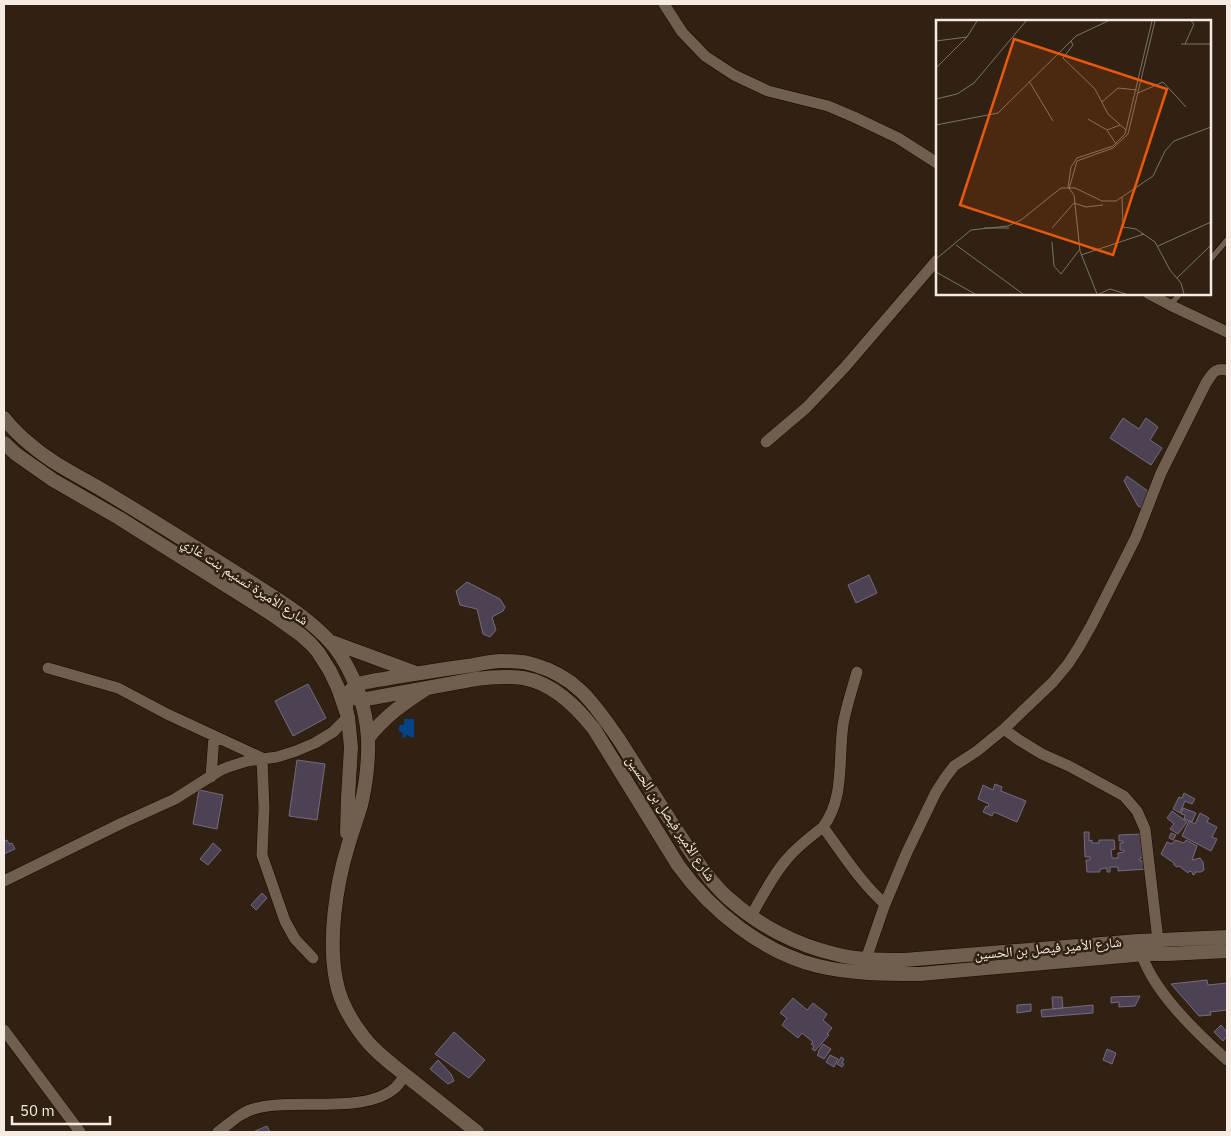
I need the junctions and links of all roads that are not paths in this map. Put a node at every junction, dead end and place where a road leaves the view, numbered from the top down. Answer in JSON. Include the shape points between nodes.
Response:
{"nodes":[{"id":1,"x":664,"y":4,"type":"edge"},
{"id":2,"x":936,"y":162,"type":"edge"},
{"id":3,"x":1227,"y":240,"type":"edge"},
{"id":4,"x":1211,"y":259,"type":"edge"},
{"id":5,"x":936,"y":261,"type":"edge"},
{"id":6,"x":1151,"y":295,"type":"edge"},
{"id":7,"x":1179,"y":295,"type":"edge"},
{"id":8,"x":1170,"y":305,"type":"junction"},
{"id":9,"x":1227,"y":332,"type":"edge"},
{"id":10,"x":1227,"y":370,"type":"edge"},
{"id":11,"x":4,"y":418,"type":"edge"},
{"id":12,"x":766,"y":442,"type":"dead end"},
{"id":13,"x":4,"y":443,"type":"edge"},
{"id":14,"x":332,"y":642,"type":"junction"},
{"id":15,"x":48,"y":668,"type":"dead end"},
{"id":16,"x":857,"y":672,"type":"dead end"},
{"id":17,"x":416,"y":673,"type":"junction"},
{"id":18,"x":427,"y":688,"type":"junction"},
{"id":19,"x":351,"y":692,"type":"junction"},
{"id":20,"x":348,"y":717,"type":"junction"},
{"id":21,"x":1004,"y":729,"type":"junction"},
{"id":22,"x":214,"y":736,"type":"junction"},
{"id":23,"x":368,"y":738,"type":"junction"},
{"id":24,"x":262,"y":758,"type":"junction"},
{"id":25,"x":211,"y":777,"type":"junction"},
{"id":26,"x":823,"y":827,"type":"junction"},
{"id":27,"x":347,"y":848,"type":"junction"},
{"id":28,"x":4,"y":882,"type":"edge"},
{"id":29,"x":885,"y":904,"type":"junction"},
{"id":30,"x":751,"y":916,"type":"junction"},
{"id":31,"x":1227,"y":937,"type":"edge"},
{"id":32,"x":1159,"y":947,"type":"junction"},
{"id":33,"x":1140,"y":948,"type":"junction"},
{"id":34,"x":1227,"y":951,"type":"edge"},
{"id":35,"x":313,"y":958,"type":"dead end"},
{"id":36,"x":866,"y":959,"type":"junction"},
{"id":37,"x":4,"y":1030,"type":"edge"},
{"id":38,"x":1227,"y":1060,"type":"edge"},
{"id":39,"x":406,"y":1075,"type":"junction"},
{"id":40,"x":80,"y":1132,"type":"edge"},
{"id":41,"x":218,"y":1132,"type":"edge"},
{"id":42,"x":477,"y":1132,"type":"edge"}],
"edges":[{"from":1,"to":2,"type":"street","via":[[682,32],[705,56],[734,76],[768,91],[854,116],[898,138]]},
{"from":3,"to":4,"type":"lane"},
{"from":5,"to":12,"type":"street","via":[[845,367],[806,408]]},
{"from":6,"to":8,"type":"street"},
{"from":7,"to":8,"type":"lane"},
{"from":8,"to":9,"type":"street"},
{"from":10,"to":21,"type":"street","via":[[1215,371],[1206,383],[1161,473],[1136,537],[1073,657],[1054,682]]},
{"from":11,"to":14,"type":"street","name":"شارع الأميرة تسنيم بنت غازي","via":[[53,462],[269,593]]},
{"from":13,"to":19,"type":"street","name":"شارع الأميرة تسنيم بنت غازي","via":[[53,480],[234,590],[301,635]]},
{"from":14,"to":17,"type":"street"},
{"from":14,"to":19,"type":"street","name":"شارع الأميرة تسنيم بنت غازي","via":[[342,657]]},
{"from":15,"to":22,"type":"street","via":[[118,688]]},
{"from":16,"to":26,"type":"street","via":[[843,724],[840,786],[830,818]]},
{"from":17,"to":19,"type":"street","name":"شارع الأمير فيصل بن الحسين","via":[[375,680]]},
{"from":17,"to":30,"type":"street","name":"شارع الأمير فيصل بن الحسين","via":[[500,661],[518,662],[547,669],[574,684],[618,738],[700,867],[728,898]]},
{"from":18,"to":19,"type":"street","name":"شارع الأمير فيصل بن الحسين"},
{"from":18,"to":23,"type":"street","via":[[391,713]]},
{"from":18,"to":33,"type":"street","name":"شارع الأمير فيصل بن الحسين","via":[[476,678],[525,678],[573,704],[594,729],[689,880],[736,926],[792,958],[858,973],[920,974]]},
{"from":19,"to":20,"type":"street","name":"شارع الأميرة تسنيم بنت غازي"},
{"from":19,"to":23,"type":"street","name":"شارع الأميرة تسنيم بنت غازي"},
{"from":20,"to":24,"type":"street","via":[[315,743],[277,757]]},
{"from":20,"to":27,"type":"street","name":"شارع الأميرة تسنيم بنت غازي","via":[[351,747]]},
{"from":21,"to":29,"type":"street","via":[[954,766],[945,778]]},
{"from":21,"to":32,"type":"street","via":[[1042,754],[1124,796],[1132,804],[1144,829]]},
{"from":22,"to":24,"type":"street"},
{"from":22,"to":25,"type":"street"},
{"from":23,"to":27,"type":"street","name":"شارع الأميرة تسنيم بنت غازي","via":[[361,803]]},
{"from":24,"to":25,"type":"street","via":[[237,764]]},
{"from":24,"to":35,"type":"street","via":[[262,854],[285,921],[295,939]]},
{"from":25,"to":28,"type":"street","via":[[175,799]]},
{"from":26,"to":29,"type":"street","via":[[858,876]]},
{"from":26,"to":30,"type":"street","via":[[787,859]]},
{"from":27,"to":39,"type":"street","name":"شارع الأميرة تسنيم بنت غازي","via":[[334,915],[336,979],[346,1008],[359,1031]]},
{"from":29,"to":36,"type":"street"},
{"from":30,"to":36,"type":"street","name":"شارع الأمير فيصل بن الحسين","via":[[810,947]]},
{"from":31,"to":32,"type":"street","name":"شارع الأمير فيصل بن الحسين"},
{"from":32,"to":33,"type":"street","name":"شارع الأمير فيصل بن الحسين"},
{"from":32,"to":34,"type":"street","name":"شارع الأمير فيصل بن الحسين"},
{"from":33,"to":36,"type":"street","name":"شارع الأمير فيصل بن الحسين"},
{"from":33,"to":38,"type":"street","via":[[1152,976],[1174,1007]]},
{"from":37,"to":40,"type":"street"},
{"from":39,"to":41,"type":"street","via":[[384,1095],[365,1102],[257,1107]]},
{"from":39,"to":42,"type":"street","name":"شارع الأميرة تسنيم بنت غازي"}]}
